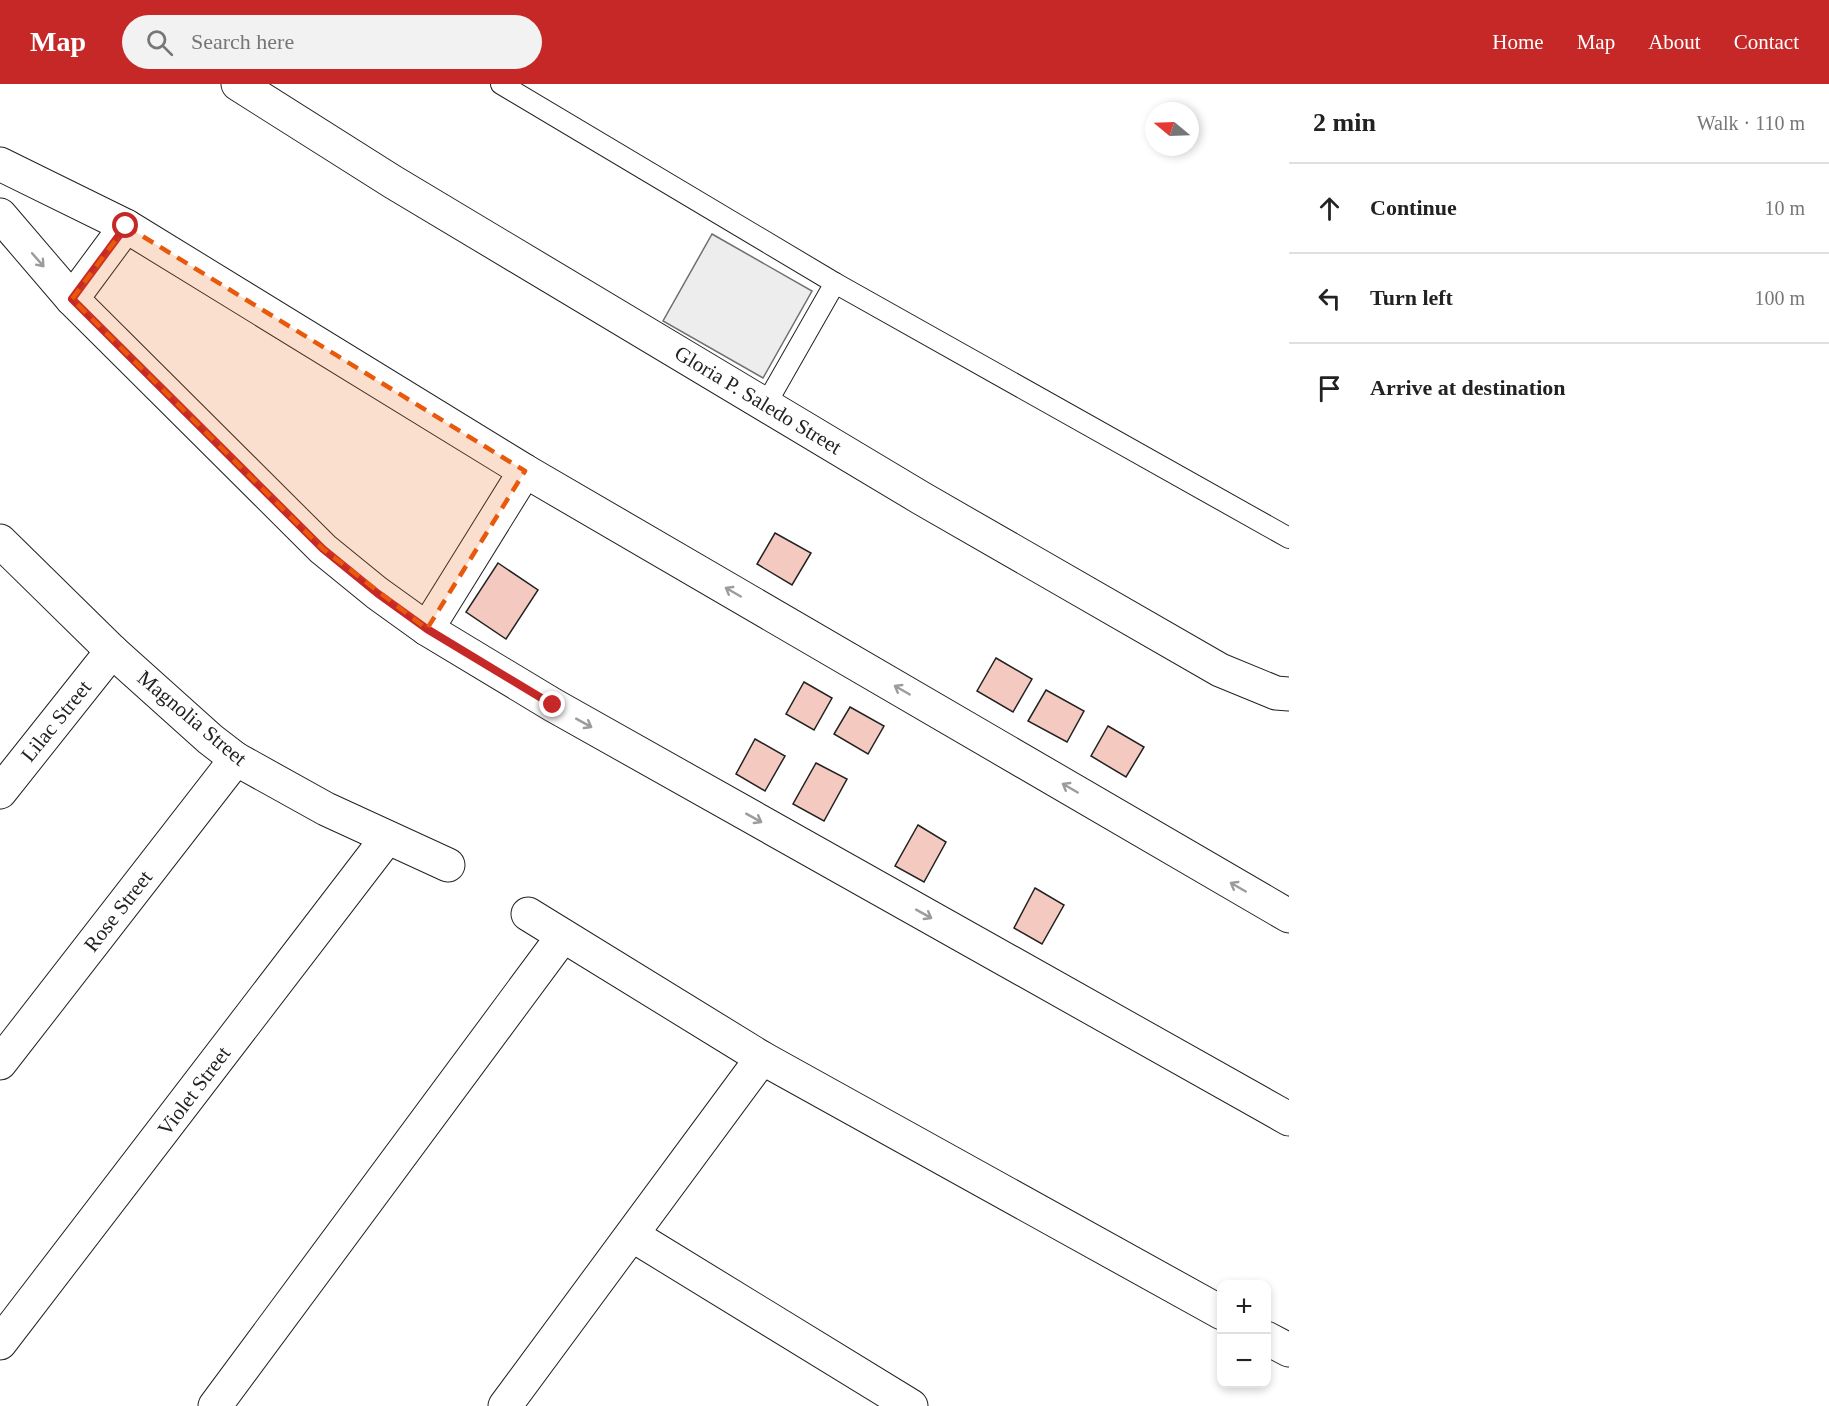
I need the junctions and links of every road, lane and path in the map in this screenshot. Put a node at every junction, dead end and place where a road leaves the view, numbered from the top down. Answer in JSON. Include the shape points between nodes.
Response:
{"nodes":[{"id":1,"x":238,"y":84,"type":"edge"},
{"id":2,"x":501,"y":84,"type":"edge"},
{"id":3,"x":0,"y":164,"type":"edge"},
{"id":4,"x":0,"y":215,"type":"edge"},
{"id":5,"x":126,"y":226,"type":"junction"},
{"id":6,"x":836,"y":283,"type":"junction"},
{"id":7,"x":72,"y":299,"type":"junction"},
{"id":8,"x":766,"y":404,"type":"junction"},
{"id":9,"x":525,"y":471,"type":"junction"},
{"id":10,"x":1289,"y":538,"type":"edge"},
{"id":11,"x":0,"y":541,"type":"edge"},
{"id":12,"x":427,"y":629,"type":"junction"},
{"id":13,"x":112,"y":651,"type":"junction"},
{"id":14,"x":1289,"y":694,"type":"edge"},
{"id":15,"x":236,"y":759,"type":"junction"},
{"id":16,"x":0,"y":792,"type":"edge"},
{"id":17,"x":387,"y":838,"type":"junction"},
{"id":18,"x":448,"y":865,"type":"dead end"},
{"id":19,"x":528,"y":914,"type":"dead end"},
{"id":20,"x":1289,"y":916,"type":"edge"},
{"id":21,"x":563,"y":936,"type":"junction"},
{"id":22,"x":762,"y":1058,"type":"junction"},
{"id":23,"x":0,"y":1063,"type":"edge"},
{"id":24,"x":1289,"y":1119,"type":"edge"},
{"id":25,"x":632,"y":1235,"type":"junction"},
{"id":26,"x":1217,"y":1311,"type":"edge"},
{"id":27,"x":1271,"y":1341,"type":"edge"},
{"id":28,"x":0,"y":1343,"type":"edge"},
{"id":29,"x":1289,"y":1350,"type":"edge"},
{"id":30,"x":216,"y":1406,"type":"edge"},
{"id":31,"x":505,"y":1406,"type":"edge"},
{"id":32,"x":911,"y":1406,"type":"edge"}],
"edges":[{"from":1,"to":8,"type":"street","name":"Gloria P. Saledo Street","via":[[393,182]]},
{"from":2,"to":6,"type":"lane"},
{"from":3,"to":5,"type":"street"},
{"from":4,"to":7,"type":"street","one_way":true},
{"from":5,"to":7,"type":"street"},
{"from":5,"to":9,"type":"street"},
{"from":6,"to":8,"type":"lane"},
{"from":6,"to":10,"type":"lane"},
{"from":7,"to":12,"type":"street","via":[[323,549]]},
{"from":8,"to":14,"type":"street","name":"Gloria P. Saledo Street","via":[[1220,670],[1276,693]]},
{"from":9,"to":12,"type":"street"},
{"from":20,"to":9,"type":"street","one_way":true},
{"from":11,"to":13,"type":"street","name":"Magnolia Street"},
{"from":12,"to":24,"type":"street","one_way":true,"via":[[553,705]]},
{"from":13,"to":15,"type":"street","name":"Magnolia Street"},
{"from":13,"to":16,"type":"street","name":"Lilac Street"},
{"from":15,"to":17,"type":"street","name":"Magnolia Street"},
{"from":15,"to":23,"type":"street","name":"Rose Street"},
{"from":17,"to":18,"type":"street","name":"Magnolia Street"},
{"from":17,"to":28,"type":"street","name":"Violet Street"},
{"from":19,"to":21,"type":"street"},
{"from":21,"to":22,"type":"street"},
{"from":21,"to":30,"type":"street"},
{"from":22,"to":25,"type":"street"},
{"from":22,"to":26,"type":"street"},
{"from":25,"to":31,"type":"street"},
{"from":25,"to":32,"type":"street"},
{"from":27,"to":29,"type":"street"}]}
